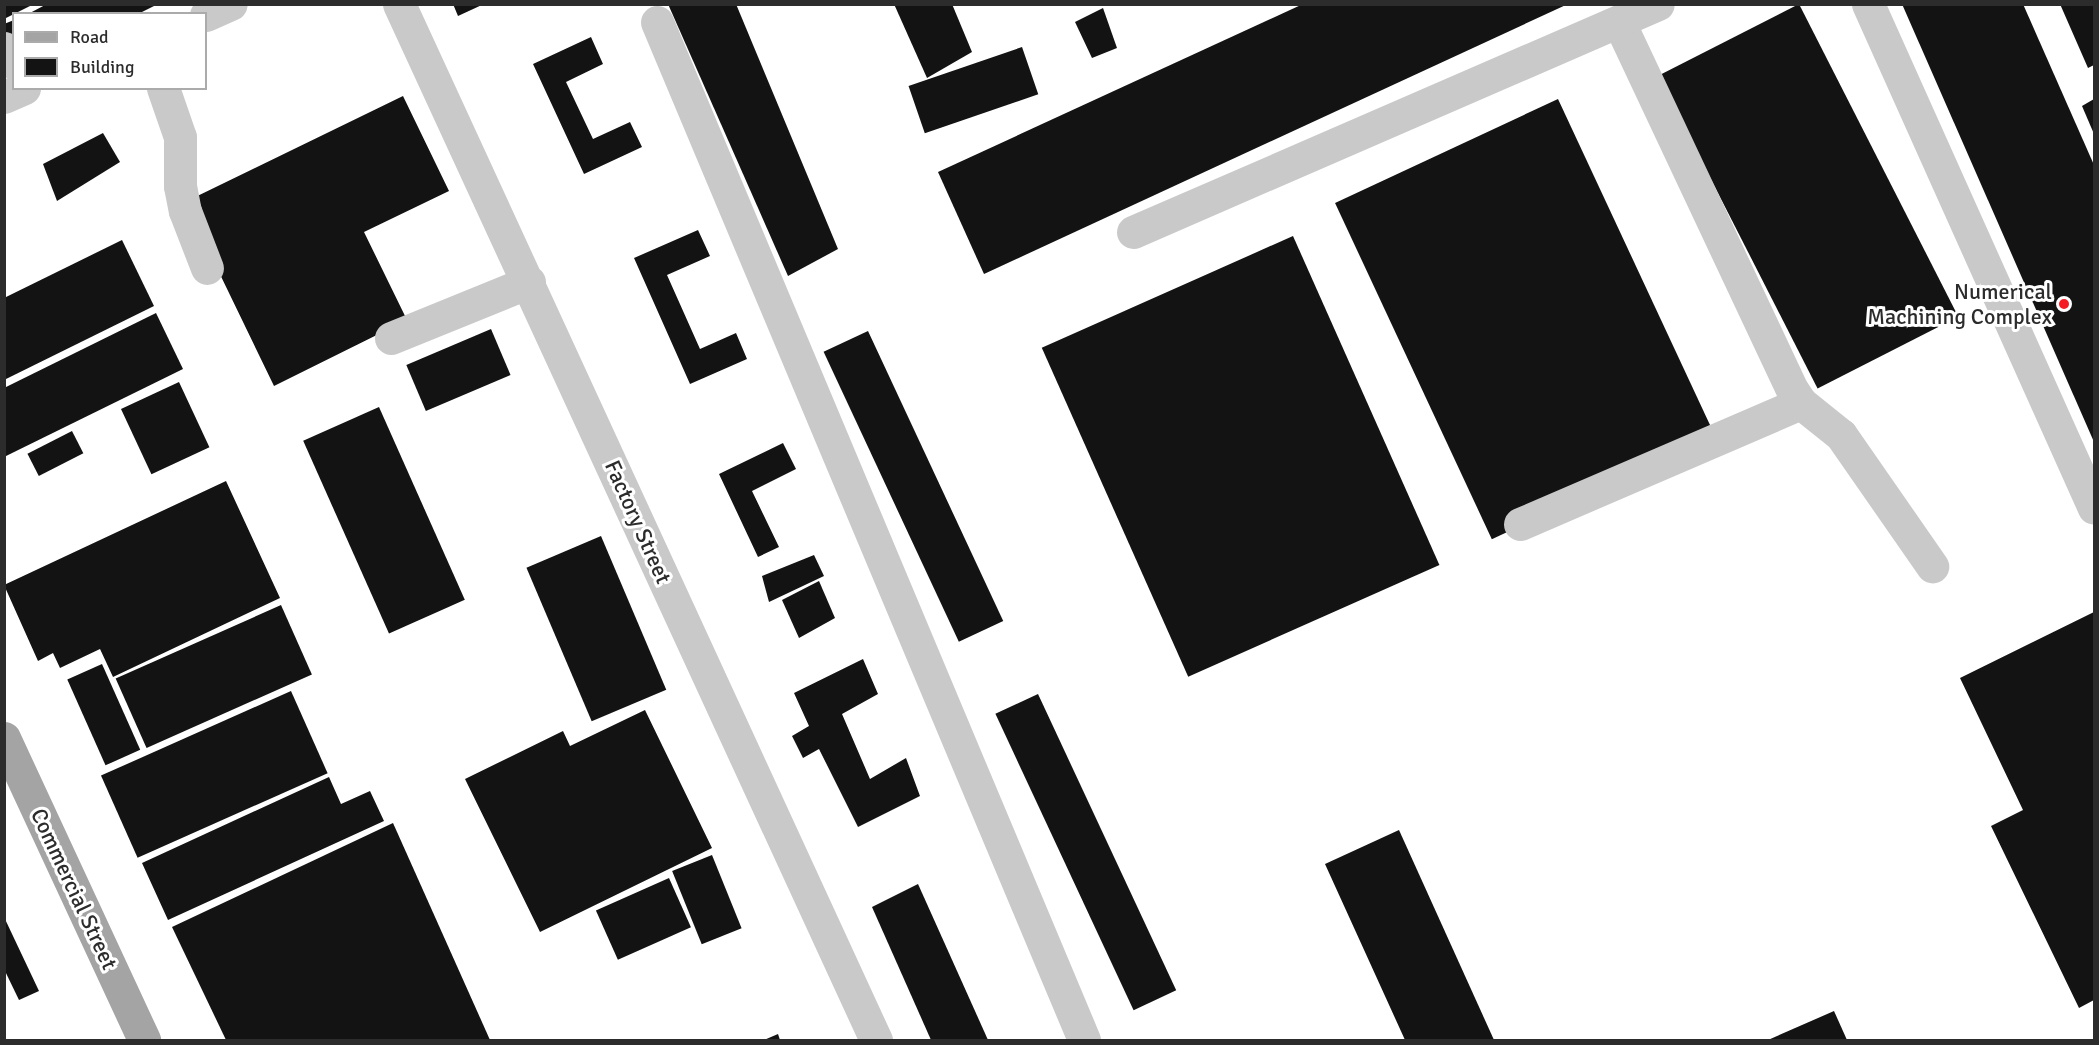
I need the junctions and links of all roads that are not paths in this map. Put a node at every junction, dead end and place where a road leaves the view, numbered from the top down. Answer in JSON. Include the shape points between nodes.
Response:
{"nodes":[{"id":1,"x":231,"y":4,"type":"edge"},
{"id":2,"x":399,"y":4,"type":"edge"},
{"id":3,"x":1658,"y":4,"type":"edge"},
{"id":4,"x":1868,"y":4,"type":"edge"},
{"id":5,"x":207,"y":15,"type":"edge"},
{"id":6,"x":657,"y":22,"type":"dead end"},
{"id":7,"x":1619,"y":22,"type":"junction"},
{"id":8,"x":20,"y":90,"type":"edge"},
{"id":9,"x":164,"y":90,"type":"edge"},
{"id":10,"x":4,"y":97,"type":"edge"},
{"id":11,"x":1132,"y":232,"type":"dead end"},
{"id":12,"x":207,"y":268,"type":"dead end"},
{"id":13,"x":529,"y":282,"type":"junction"},
{"id":14,"x":391,"y":338,"type":"dead end"},
{"id":15,"x":1801,"y":403,"type":"junction"},
{"id":16,"x":2094,"y":508,"type":"edge"},
{"id":17,"x":1520,"y":524,"type":"dead end"},
{"id":18,"x":1932,"y":566,"type":"dead end"},
{"id":19,"x":4,"y":738,"type":"edge"},
{"id":20,"x":144,"y":1041,"type":"edge"},
{"id":21,"x":876,"y":1041,"type":"edge"},
{"id":22,"x":1084,"y":1041,"type":"edge"}],
"edges":[{"from":1,"to":5,"type":"street"},
{"from":2,"to":13,"type":"street","name":"Factory Street"},
{"from":3,"to":7,"type":"street"},
{"from":4,"to":16,"type":"street"},
{"from":6,"to":22,"type":"street"},
{"from":7,"to":11,"type":"street"},
{"from":7,"to":15,"type":"street"},
{"from":8,"to":10,"type":"street"},
{"from":9,"to":12,"type":"street","via":[[180,137],[180,186],[185,211]]},
{"from":13,"to":14,"type":"street"},
{"from":13,"to":21,"type":"street","name":"Factory Street"},
{"from":15,"to":17,"type":"street"},
{"from":15,"to":18,"type":"street","via":[[1841,435]]},
{"from":19,"to":20,"type":"main road","name":"Commercial Street"}]}
